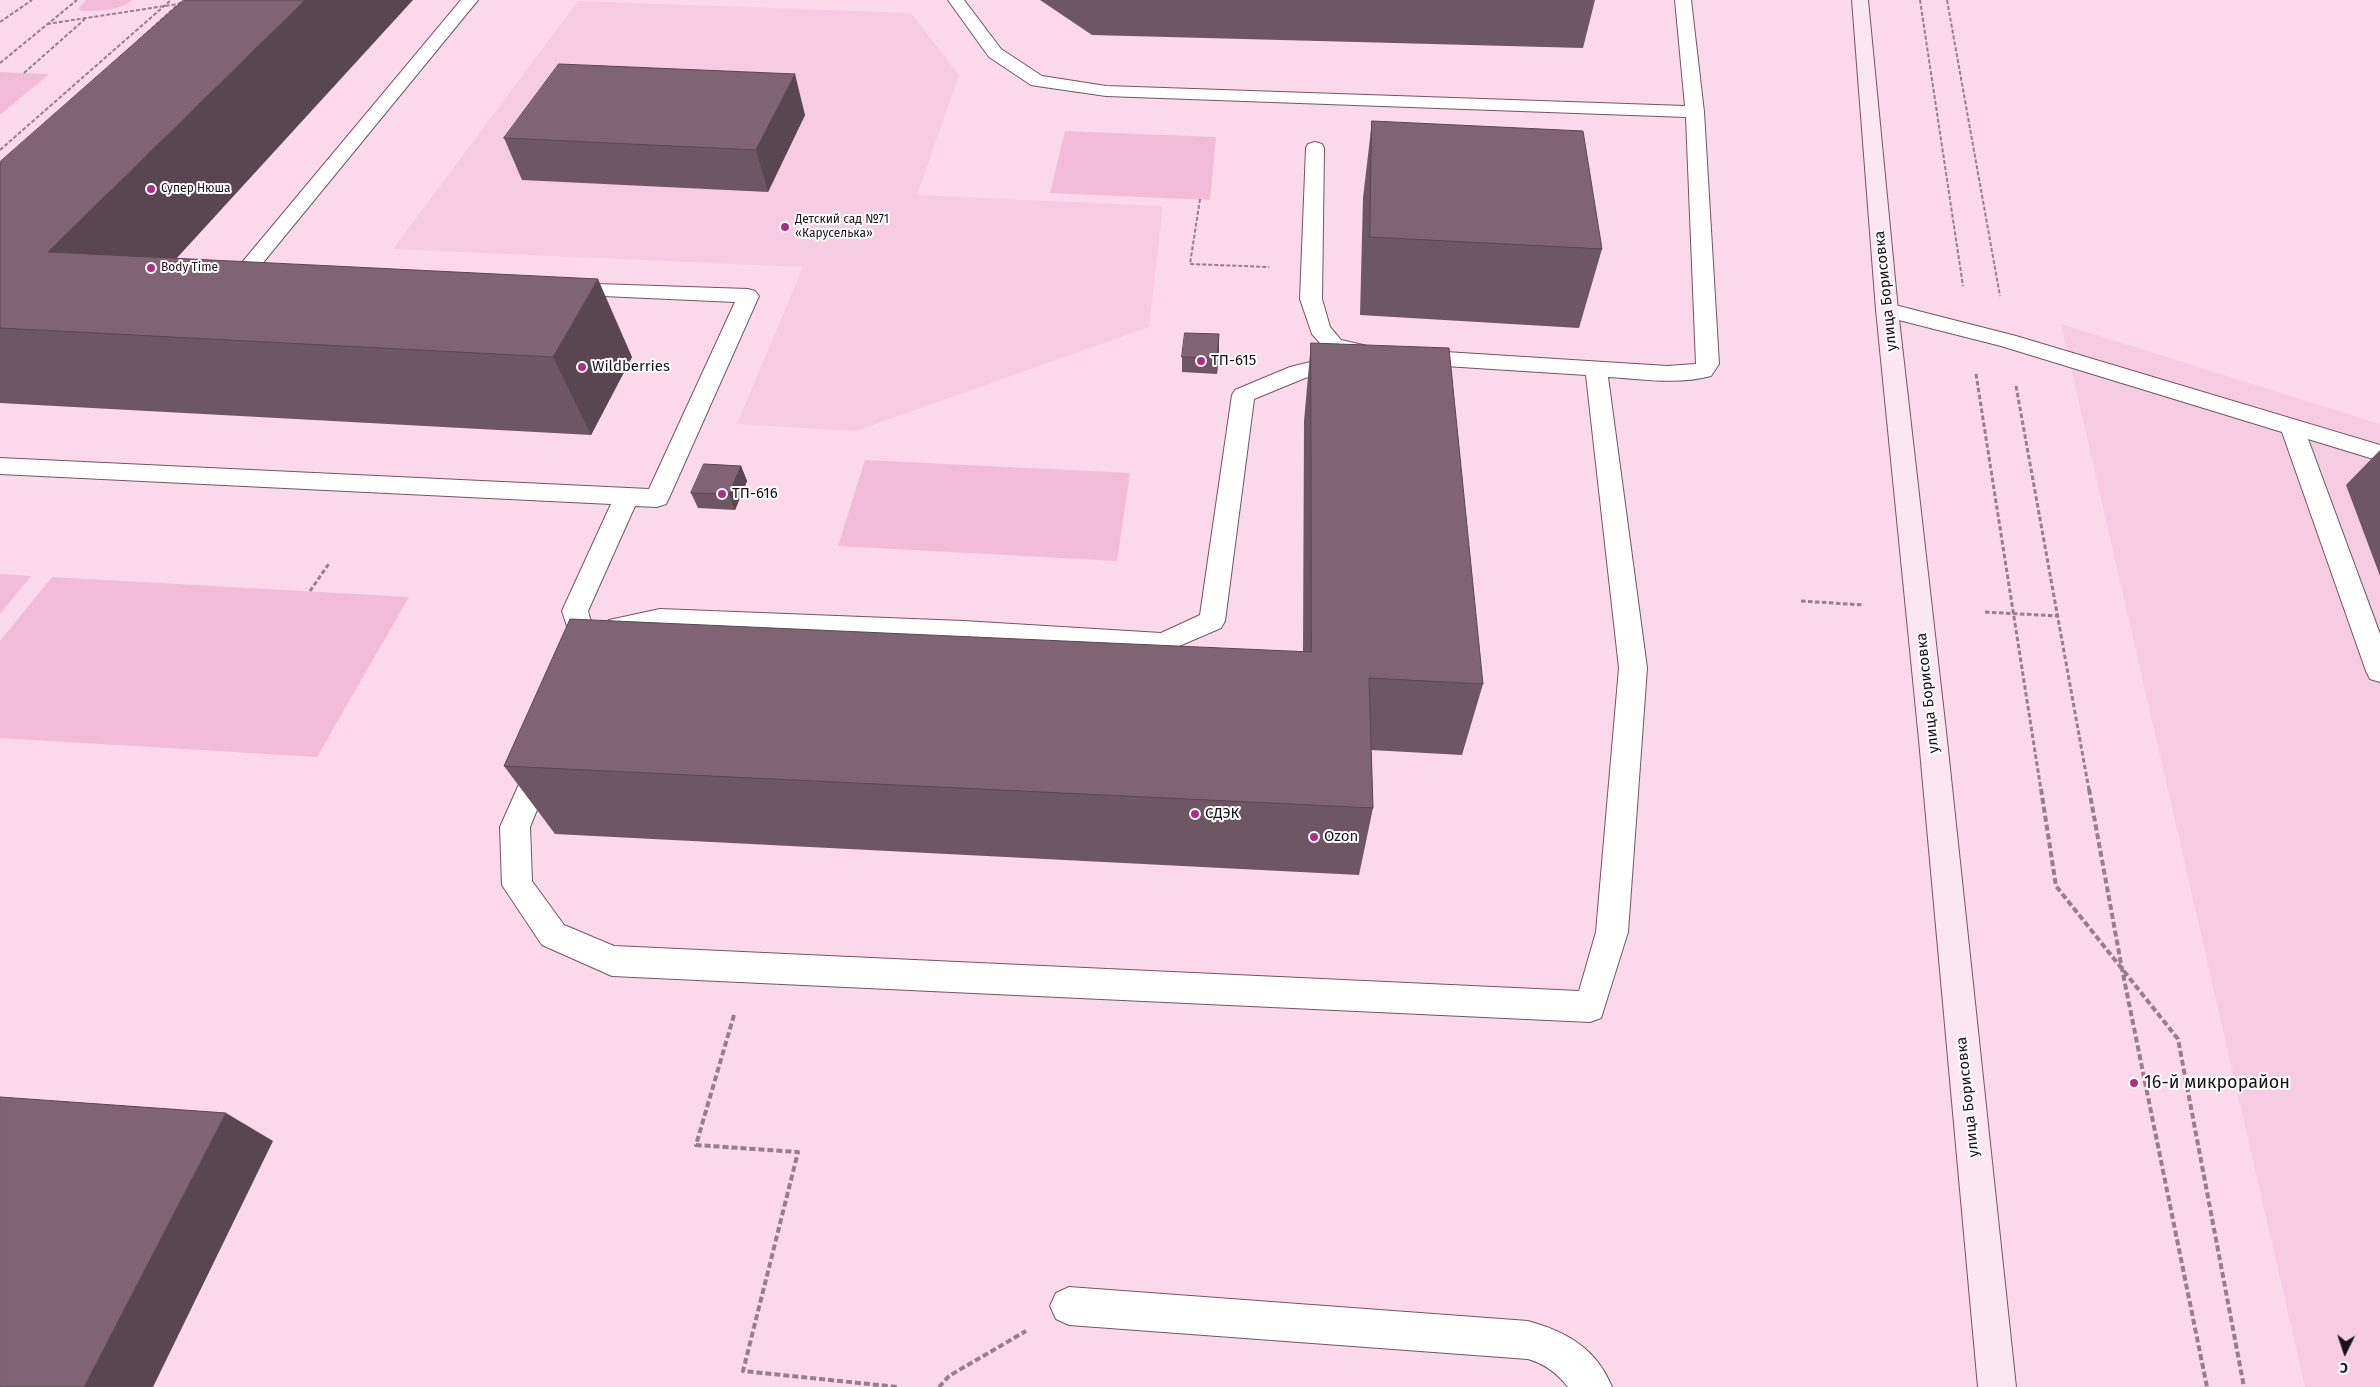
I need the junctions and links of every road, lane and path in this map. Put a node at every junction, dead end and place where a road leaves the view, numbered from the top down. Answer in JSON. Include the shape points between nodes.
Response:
{"nodes":[{"id":1,"x":32,"y":0,"type":"edge"},
{"id":2,"x":77,"y":0,"type":"edge"},
{"id":3,"x":171,"y":0,"type":"edge"},
{"id":4,"x":183,"y":0,"type":"edge"},
{"id":5,"x":470,"y":0,"type":"edge"},
{"id":6,"x":956,"y":0,"type":"edge"},
{"id":7,"x":1683,"y":0,"type":"edge"},
{"id":8,"x":1860,"y":0,"type":"edge"},
{"id":9,"x":1920,"y":0,"type":"edge"},
{"id":10,"x":1947,"y":0,"type":"edge"},
{"id":11,"x":188,"y":3,"type":"edge"},
{"id":12,"x":179,"y":4,"type":"junction"},
{"id":13,"x":163,"y":6,"type":"junction"},
{"id":14,"x":86,"y":18,"type":"junction"},
{"id":15,"x":0,"y":22,"type":"edge"},
{"id":16,"x":47,"y":24,"type":"junction"},
{"id":17,"x":136,"y":43,"type":"edge"},
{"id":18,"x":0,"y":63,"type":"edge"},
{"id":19,"x":24,"y":73,"type":"dead end"},
{"id":20,"x":1695,"y":112,"type":"junction"},
{"id":21,"x":1314,"y":148,"type":"dead end"},
{"id":22,"x":0,"y":150,"type":"edge"},
{"id":23,"x":1200,"y":199,"type":"dead end"},
{"id":24,"x":1312,"y":270,"type":"junction"},
{"id":25,"x":281,"y":277,"type":"edge"},
{"id":26,"x":549,"y":288,"type":"edge"},
{"id":27,"x":1887,"y":310,"type":"junction"},
{"id":28,"x":1969,"y":332,"type":"junction"},
{"id":29,"x":2008,"y":341,"type":"junction"},
{"id":30,"x":1372,"y":354,"type":"junction"},
{"id":31,"x":1596,"y":368,"type":"junction"},
{"id":32,"x":2292,"y":427,"type":"junction"},
{"id":33,"x":2380,"y":453,"type":"edge"},
{"id":34,"x":0,"y":466,"type":"edge"},
{"id":35,"x":627,"y":497,"type":"junction"},
{"id":36,"x":330,"y":562,"type":"dead end"},
{"id":37,"x":310,"y":591,"type":"dead end"},
{"id":38,"x":1801,"y":601,"type":"dead end"},
{"id":39,"x":1864,"y":605,"type":"dead end"},
{"id":40,"x":1986,"y":612,"type":"dead end"},
{"id":41,"x":2014,"y":614,"type":"junction"},
{"id":42,"x":2058,"y":616,"type":"junction"},
{"id":43,"x":587,"y":653,"type":"junction"},
{"id":44,"x":2380,"y":671,"type":"edge"},
{"id":45,"x":576,"y":680,"type":"edge"},
{"id":46,"x":553,"y":735,"type":"edge"},
{"id":47,"x":748,"y":968,"type":"junction"},
{"id":48,"x":2122,"y":969,"type":"junction"},
{"id":49,"x":1069,"y":1306,"type":"joint"},
{"id":50,"x":898,"y":1387,"type":"edge"},
{"id":51,"x":939,"y":1387,"type":"edge"},
{"id":52,"x":1594,"y":1387,"type":"edge"},
{"id":53,"x":1996,"y":1387,"type":"edge"},
{"id":54,"x":2207,"y":1387,"type":"edge"},
{"id":55,"x":2244,"y":1387,"type":"edge"}],
"edges":[{"from":1,"to":15,"type":"path"},
{"from":2,"to":16,"type":"path"},
{"from":3,"to":13,"type":"path"},
{"from":4,"to":12,"type":"path"},
{"from":5,"to":25,"type":"lane","via":[[241,276]]},
{"from":6,"to":20,"type":"lane","via":[[995,52],[1037,81],[1106,91]]},
{"from":7,"to":20,"type":"lane"},
{"from":8,"to":27,"type":"street","name":"улица Борисовка"},
{"from":9,"to":28,"type":"path"},
{"from":10,"to":29,"type":"path"},
{"from":11,"to":12,"type":"path"},
{"from":12,"to":13,"type":"path"},
{"from":12,"to":17,"type":"path"},
{"from":13,"to":14,"type":"path"},
{"from":13,"to":22,"type":"path"},
{"from":14,"to":16,"type":"path"},
{"from":14,"to":19,"type":"path"},
{"from":16,"to":18,"type":"path"},
{"from":20,"to":31,"type":"lane","via":[[1708,364],[1703,372]]},
{"from":21,"to":24,"type":"lane"},
{"from":23,"to":24,"type":"path","via":[[1190,264]]},
{"from":24,"to":30,"type":"lane","via":[[1311,299],[1320,329],[1334,346]]},
{"from":26,"to":35,"type":"lane","via":[[748,296],[656,498]]},
{"from":27,"to":28,"type":"lane"},
{"from":27,"to":53,"type":"street","name":"улица Борисовка"},
{"from":28,"to":29,"type":"lane"},
{"from":28,"to":41,"type":"path"},
{"from":29,"to":32,"type":"lane"},
{"from":29,"to":42,"type":"path"},
{"from":30,"to":31,"type":"lane"},
{"from":30,"to":43,"type":"lane","via":[[1298,372],[1242,395],[1212,621],[1163,643],[660,619],[618,627]]},
{"from":31,"to":47,"type":"lane","via":[[1633,668],[1612,932],[1590,1007]]},
{"from":32,"to":33,"type":"lane"},
{"from":32,"to":44,"type":"lane"},
{"from":34,"to":35,"type":"lane"},
{"from":35,"to":43,"type":"lane","via":[[575,611]]},
{"from":36,"to":37,"type":"path"},
{"from":38,"to":39,"type":"path"},
{"from":40,"to":41,"type":"path"},
{"from":41,"to":42,"type":"path"},
{"from":41,"to":48,"type":"path","via":[[2056,886]]},
{"from":42,"to":48,"type":"path"},
{"from":43,"to":45,"type":"lane"},
{"from":46,"to":47,"type":"lane","via":[[515,827],[517,885],[553,935],[612,961]]},
{"from":47,"to":50,"type":"path","via":[[696,1145],[798,1152],[743,1371]]},
{"from":48,"to":54,"type":"path"},
{"from":48,"to":55,"type":"path","via":[[2178,1039]]},
{"from":49,"to":51,"type":"path","via":[[949,1376]]},
{"from":49,"to":52,"type":"lane","via":[[1528,1340],[1552,1347],[1574,1364]]}]}
